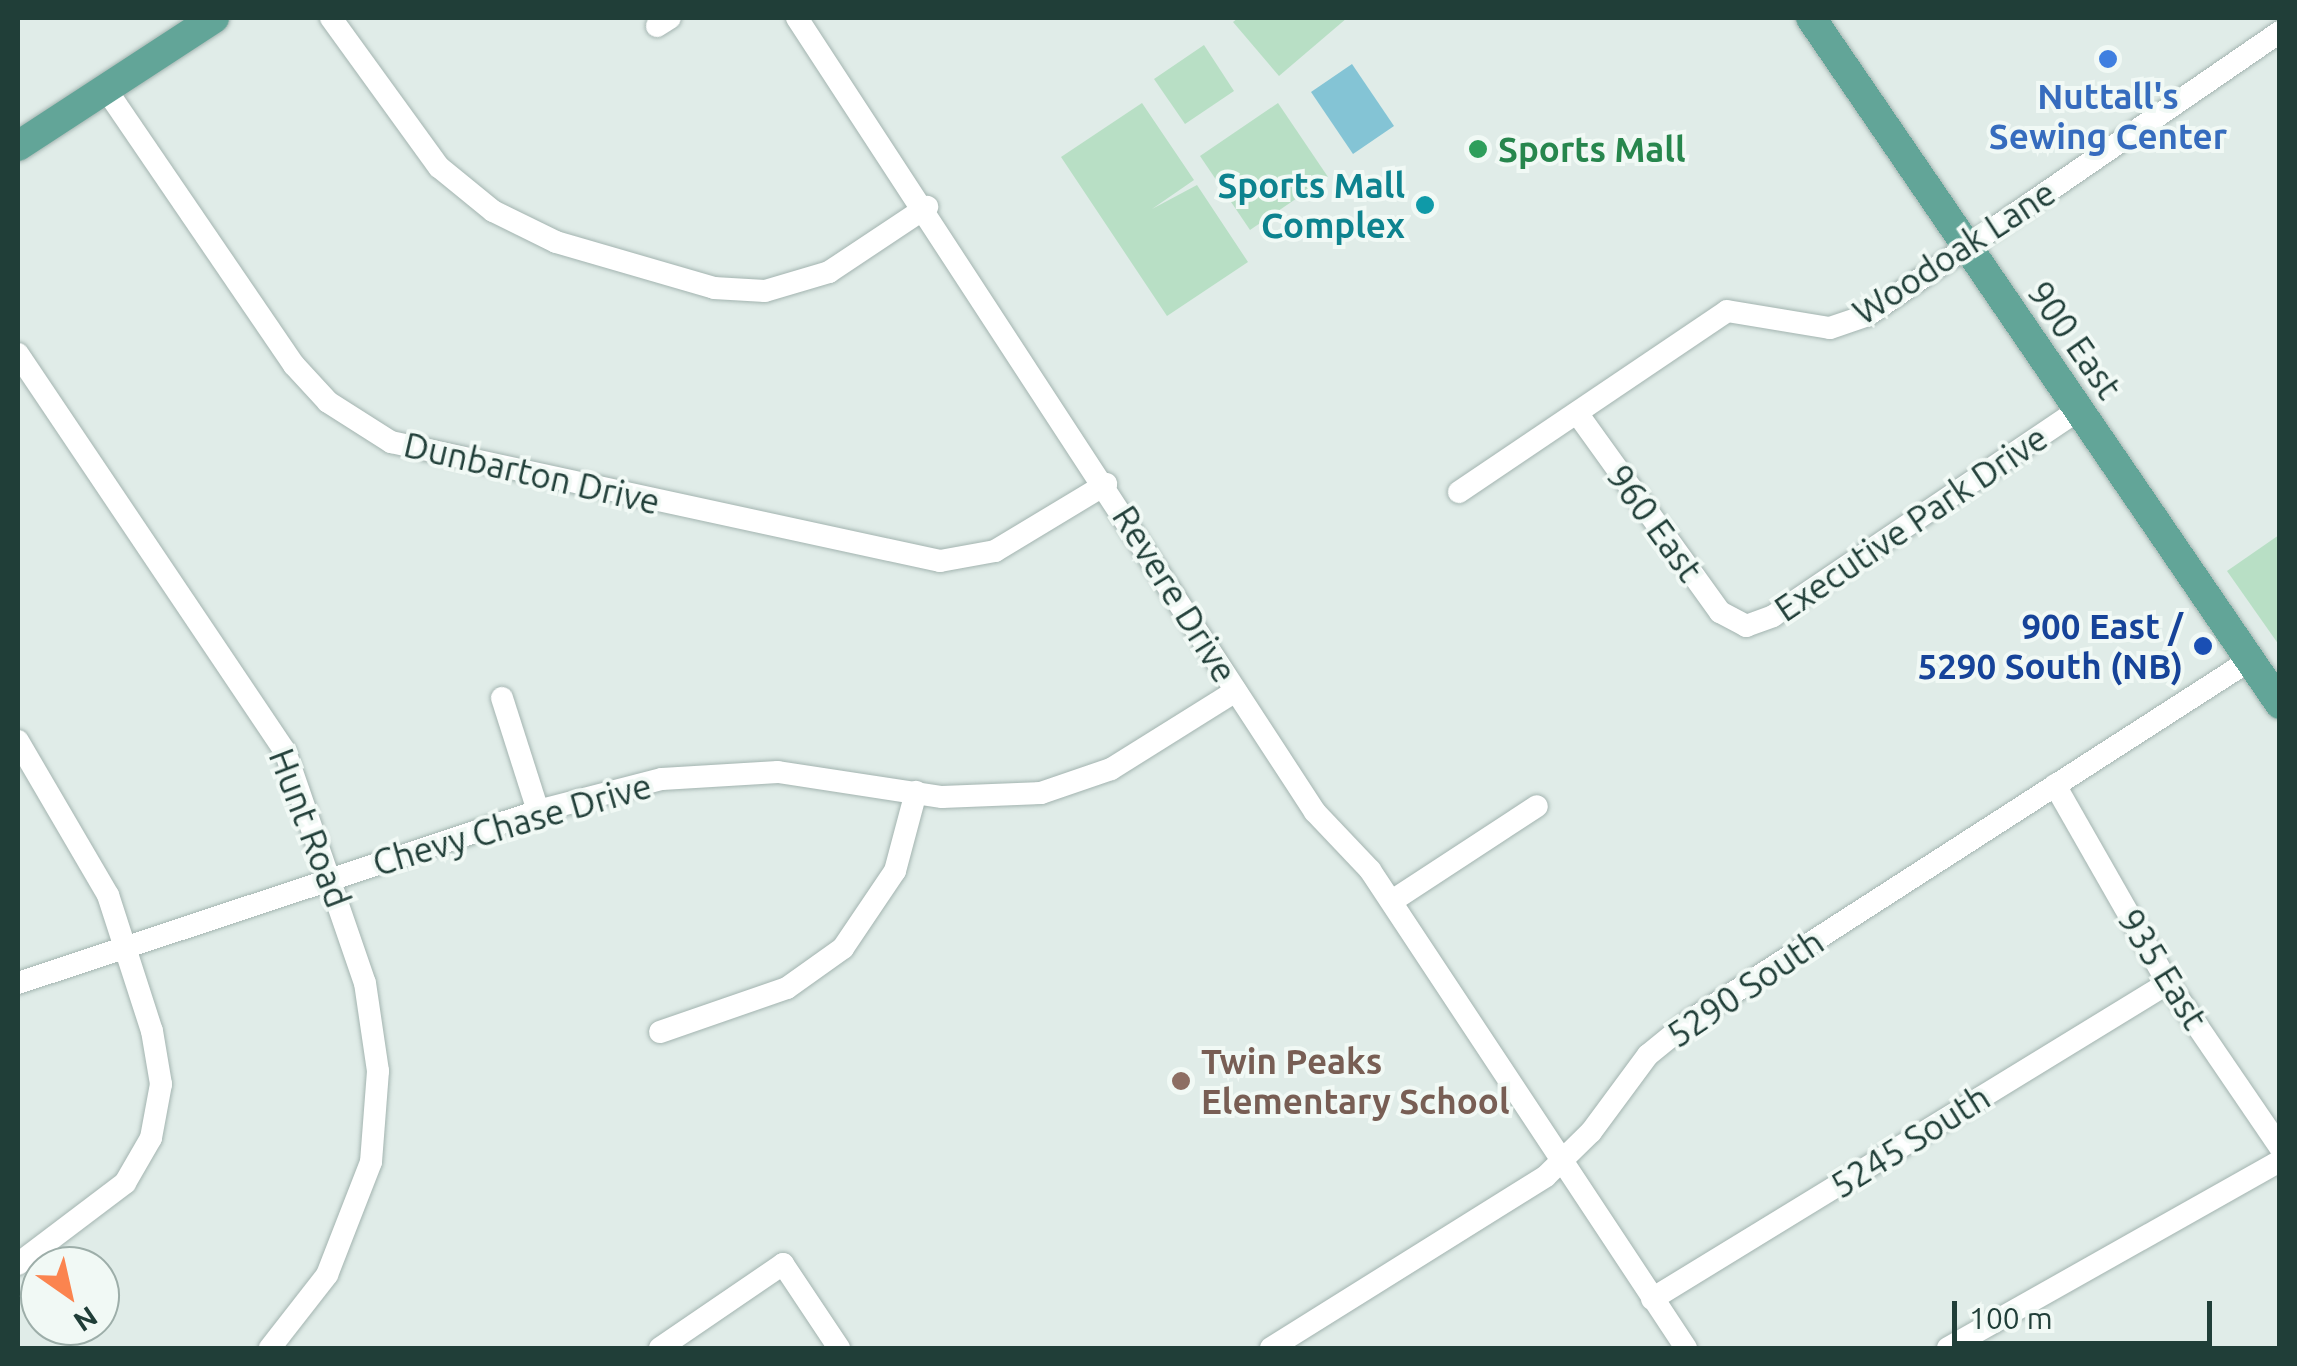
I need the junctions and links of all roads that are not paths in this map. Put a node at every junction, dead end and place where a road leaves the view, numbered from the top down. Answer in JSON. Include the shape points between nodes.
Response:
{"nodes":[{"id":1,"x":214,"y":18,"type":"edge"},
{"id":2,"x":330,"y":18,"type":"edge"},
{"id":3,"x":798,"y":18,"type":"edge"},
{"id":4,"x":1812,"y":18,"type":"edge"},
{"id":5,"x":2280,"y":32,"type":"edge"},
{"id":6,"x":105,"y":88,"type":"junction"},
{"id":7,"x":18,"y":146,"type":"edge"},
{"id":8,"x":927,"y":207,"type":"junction"},
{"id":9,"x":1967,"y":248,"type":"junction"},
{"id":10,"x":18,"y":354,"type":"edge"},
{"id":11,"x":2078,"y":410,"type":"junction"},
{"id":12,"x":1577,"y":413,"type":"junction"},
{"id":13,"x":1106,"y":484,"type":"junction"},
{"id":14,"x":1459,"y":492,"type":"dead end"},
{"id":15,"x":1740,"y":626,"type":"joint"},
{"id":16,"x":2250,"y":660,"type":"junction"},
{"id":17,"x":1236,"y":691,"type":"junction"},
{"id":18,"x":502,"y":698,"type":"dead end"},
{"id":19,"x":2280,"y":704,"type":"edge"},
{"id":20,"x":18,"y":741,"type":"edge"},
{"id":21,"x":2055,"y":785,"type":"junction"},
{"id":22,"x":916,"y":792,"type":"junction"},
{"id":23,"x":1537,"y":806,"type":"dead end"},
{"id":24,"x":538,"y":811,"type":"junction"},
{"id":25,"x":331,"y":877,"type":"junction"},
{"id":26,"x":1392,"y":901,"type":"junction"},
{"id":27,"x":125,"y":944,"type":"junction"},
{"id":28,"x":18,"y":983,"type":"edge"},
{"id":29,"x":2168,"y":983,"type":"junction"},
{"id":30,"x":660,"y":1032,"type":"dead end"},
{"id":31,"x":2280,"y":1147,"type":"edge"},
{"id":32,"x":1564,"y":1161,"type":"junction"},
{"id":33,"x":2280,"y":1161,"type":"edge"},
{"id":34,"x":18,"y":1264,"type":"edge"},
{"id":35,"x":1652,"y":1299,"type":"junction"},
{"id":36,"x":1978,"y":1341,"type":"edge"},
{"id":37,"x":270,"y":1348,"type":"edge"},
{"id":38,"x":660,"y":1348,"type":"edge"},
{"id":39,"x":839,"y":1348,"type":"edge"},
{"id":40,"x":1271,"y":1348,"type":"edge"},
{"id":41,"x":1686,"y":1348,"type":"edge"},
{"id":42,"x":1948,"y":1348,"type":"edge"}],
"edges":[{"from":1,"to":6,"type":"main road"},
{"from":2,"to":8,"type":"street","via":[[439,167],[493,211],[556,242],[714,288],[765,291],[829,272]]},
{"from":3,"to":8,"type":"street","name":"Revere Drive"},
{"from":4,"to":9,"type":"main road","name":"900 East"},
{"from":5,"to":9,"type":"street","name":"Woodoak Lane"},
{"from":6,"to":7,"type":"main road"},
{"from":6,"to":13,"type":"street","name":"Dunbarton Drive","via":[[294,365],[328,402],[391,442],[940,562],[995,552]]},
{"from":8,"to":13,"type":"street","name":"Revere Drive"},
{"from":9,"to":11,"type":"main road","name":"900 East"},
{"from":9,"to":12,"type":"street","name":"Woodoak Lane","via":[[1868,315],[1830,328],[1727,312]]},
{"from":10,"to":25,"type":"street","name":"Hunt Road","via":[[277,738]]},
{"from":11,"to":15,"type":"street","name":"Executive Park Drive","via":[[1773,616]]},
{"from":11,"to":16,"type":"main road","name":"900 East"},
{"from":12,"to":14,"type":"street","name":"Woodoak Lane"},
{"from":12,"to":15,"type":"street","name":"960 East","via":[[1720,612]]},
{"from":13,"to":17,"type":"street","name":"Revere Drive"},
{"from":16,"to":19,"type":"main road","name":"900 East"},
{"from":16,"to":21,"type":"street","name":"5290 South"},
{"from":17,"to":22,"type":"street","name":"Chevy Chase Drive","via":[[1132,758],[1064,787],[991,799]]},
{"from":17,"to":26,"type":"street","name":"Revere Drive","via":[[1315,812]]},
{"from":18,"to":24,"type":"street"},
{"from":20,"to":27,"type":"street","via":[[84,842]]},
{"from":21,"to":29,"type":"street","name":"935 East"},
{"from":21,"to":32,"type":"street","name":"5290 South","via":[[1675,1032],[1636,1068]]},
{"from":22,"to":24,"type":"street","name":"Chevy Chase Drive","via":[[816,774],[740,772],[624,786]]},
{"from":22,"to":30,"type":"street","via":[[895,871],[843,948],[787,988]]},
{"from":23,"to":26,"type":"street"},
{"from":24,"to":25,"type":"street","name":"Chevy Chase Drive"},
{"from":25,"to":27,"type":"street","name":"Chevy Chase Drive"},
{"from":25,"to":37,"type":"street","name":"Hunt Road","via":[[372,1012],[376,1131],[340,1251]]},
{"from":26,"to":32,"type":"street","name":"Revere Drive"},
{"from":27,"to":28,"type":"street","name":"Chevy Chase Drive"},
{"from":27,"to":34,"type":"street","via":[[160,1066],[150,1138],[113,1196]]},
{"from":29,"to":31,"type":"street","name":"935 East"},
{"from":29,"to":35,"type":"street","name":"5245 South"},
{"from":32,"to":35,"type":"street","name":"Revere Drive"},
{"from":32,"to":40,"type":"street","name":"5290 South"},
{"from":33,"to":36,"type":"street"},
{"from":35,"to":41,"type":"street","name":"Revere Drive"},
{"from":36,"to":42,"type":"street"},
{"from":38,"to":39,"type":"street","via":[[783,1264]]}]}
